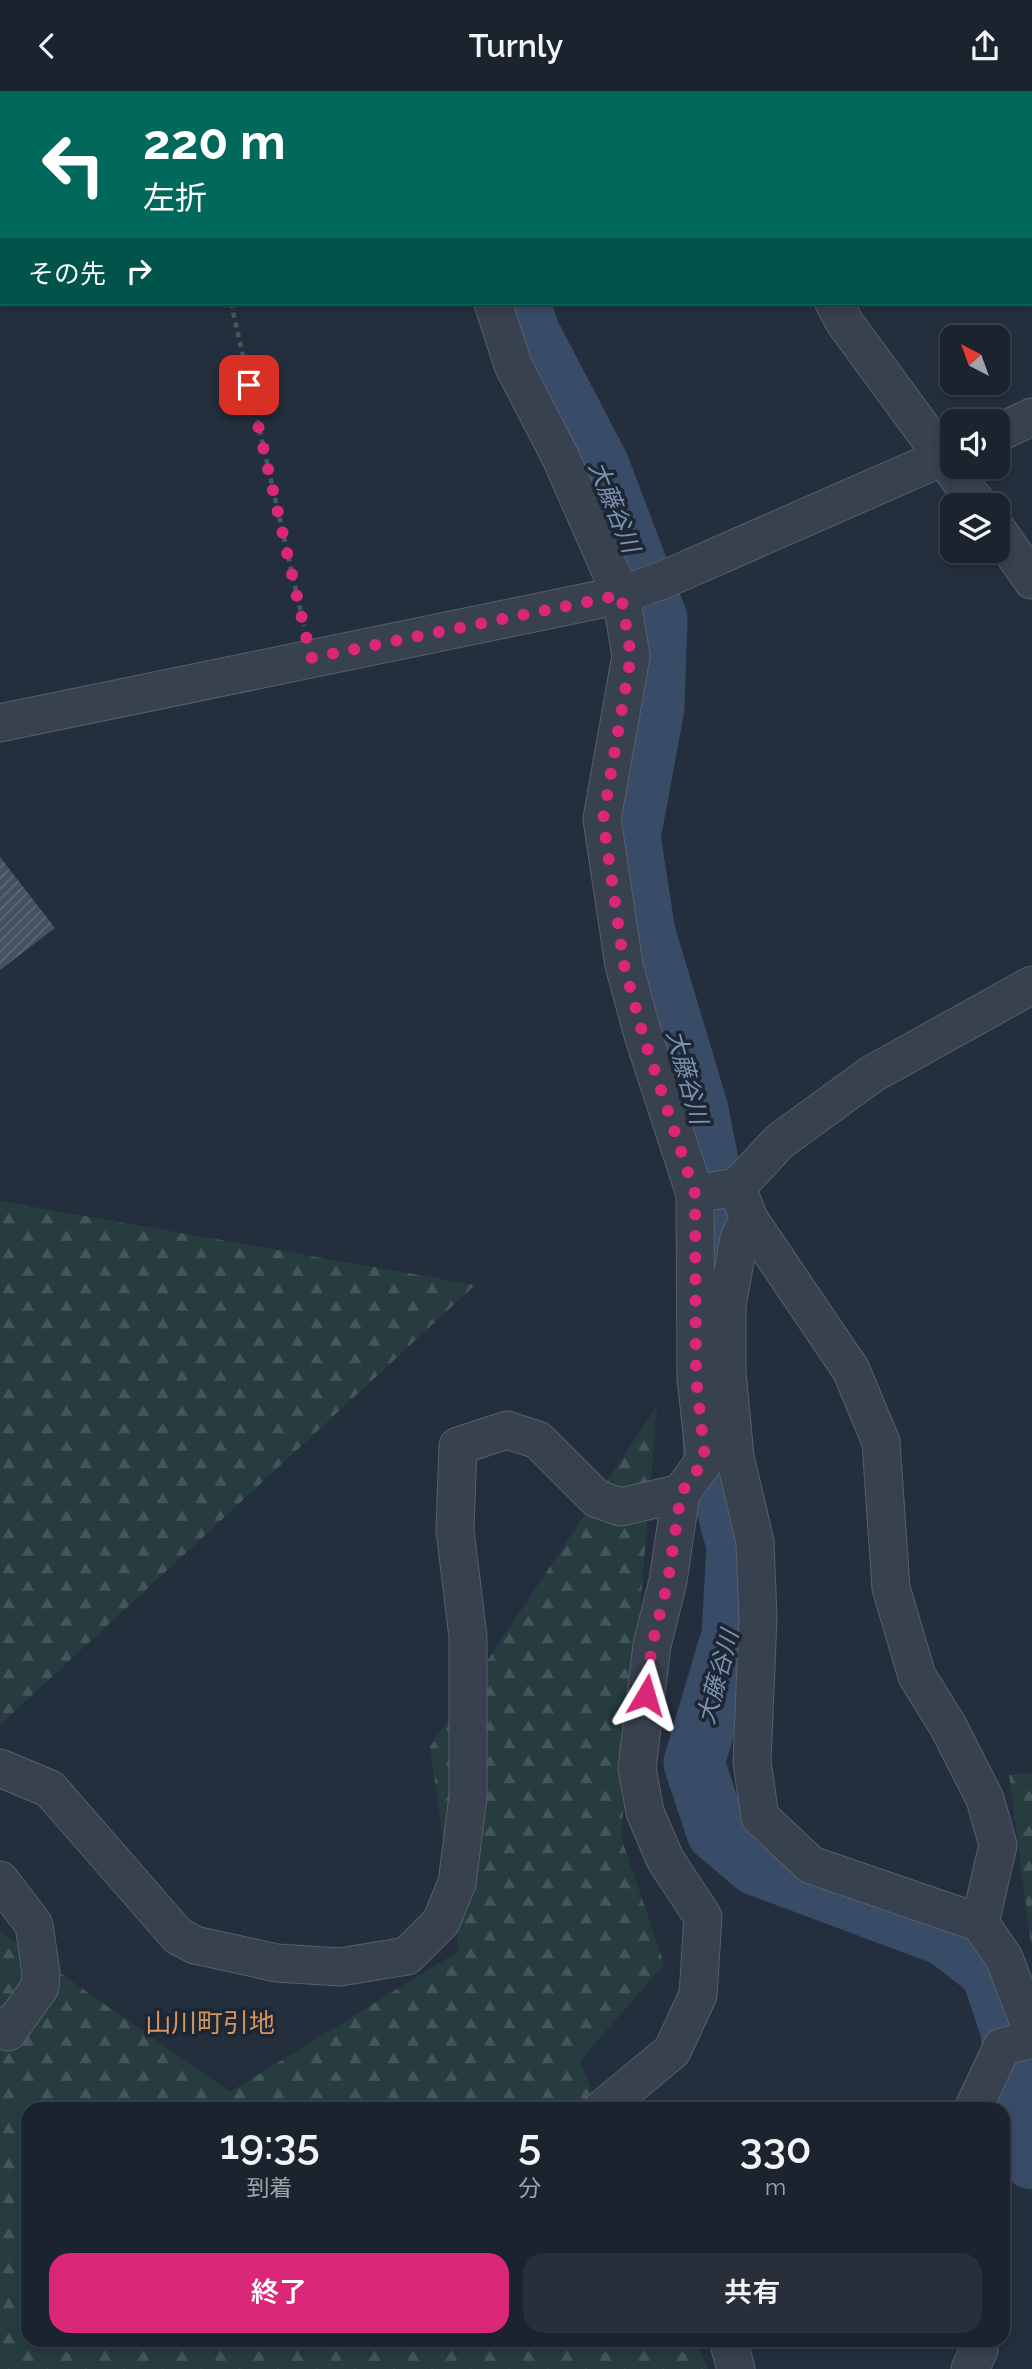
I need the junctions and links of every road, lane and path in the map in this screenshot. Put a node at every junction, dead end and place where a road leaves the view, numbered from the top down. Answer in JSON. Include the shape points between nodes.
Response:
{"nodes":[{"id":1,"x":231,"y":305,"type":"edge"},
{"id":2,"x":494,"y":305,"type":"edge"},
{"id":3,"x":835,"y":305,"type":"edge"},
{"id":4,"x":1032,"y":417,"type":"edge"},
{"id":5,"x":1010,"y":427,"type":"edge"},
{"id":6,"x":940,"y":445,"type":"edge"},
{"id":7,"x":940,"y":458,"type":"edge"},
{"id":8,"x":1010,"y":548,"type":"edge"},
{"id":9,"x":1032,"y":580,"type":"edge"},
{"id":10,"x":640,"y":588,"type":"junction"},
{"id":11,"x":311,"y":658,"type":"junction"},
{"id":12,"x":0,"y":723,"type":"edge"},
{"id":13,"x":1032,"y":985,"type":"edge"},
{"id":14,"x":722,"y":1196,"type":"junction"},
{"id":15,"x":681,"y":1493,"type":"junction"},
{"id":16,"x":0,"y":1768,"type":"edge"},
{"id":17,"x":0,"y":1880,"type":"edge"},
{"id":18,"x":980,"y":1923,"type":"junction"},
{"id":19,"x":0,"y":2026,"type":"edge"},
{"id":20,"x":1022,"y":2038,"type":"edge"},
{"id":21,"x":610,"y":2102,"type":"edge"},
{"id":22,"x":978,"y":2102,"type":"edge"},
{"id":23,"x":729,"y":2347,"type":"edge"},
{"id":24,"x":978,"y":2347,"type":"edge"},
{"id":25,"x":736,"y":2369,"type":"edge"},
{"id":26,"x":970,"y":2369,"type":"edge"}],
"edges":[{"from":1,"to":11,"type":"path"},
{"from":2,"to":10,"type":"street","via":[[513,365],[561,458]]},
{"from":3,"to":6,"type":"street"},
{"from":4,"to":5,"type":"street"},
{"from":7,"to":10,"type":"street"},
{"from":8,"to":9,"type":"street"},
{"from":10,"to":11,"type":"street"},
{"from":10,"to":14,"type":"street","via":[[603,819],[624,965],[643,1035]]},
{"from":11,"to":12,"type":"street"},
{"from":13,"to":14,"type":"street","via":[[872,1074],[780,1141]]},
{"from":14,"to":15,"type":"street","via":[[696,1378],[705,1459]]},
{"from":14,"to":18,"type":"street","via":[[851,1370],[881,1442],[891,1588],[917,1676],[985,1798],[998,1845]]},
{"from":14,"to":18,"type":"street","via":[[739,1238],[727,1306],[727,1371],[735,1457],[755,1542],[758,1619],[752,1762],[760,1817],[811,1865]]},
{"from":15,"to":16,"type":"street","via":[[621,1507],[597,1499],[538,1440],[507,1430],[458,1446],[455,1530],[467,1637],[468,1797],[457,1883],[441,1922],[407,1955],[340,1967],[277,1963],[195,1945],[178,1935],[50,1789]]},
{"from":15,"to":21,"type":"street","via":[[668,1581],[652,1645],[637,1768],[645,1812],[665,1859],[703,1917],[698,1995],[672,2051]]},
{"from":17,"to":19,"type":"street","via":[[34,1925],[41,1973],[40,1987],[8,2032]]},
{"from":18,"to":20,"type":"street","via":[[1004,1958]]},
{"from":20,"to":22,"type":"street"},
{"from":23,"to":25,"type":"street"},
{"from":24,"to":26,"type":"street"}]}
